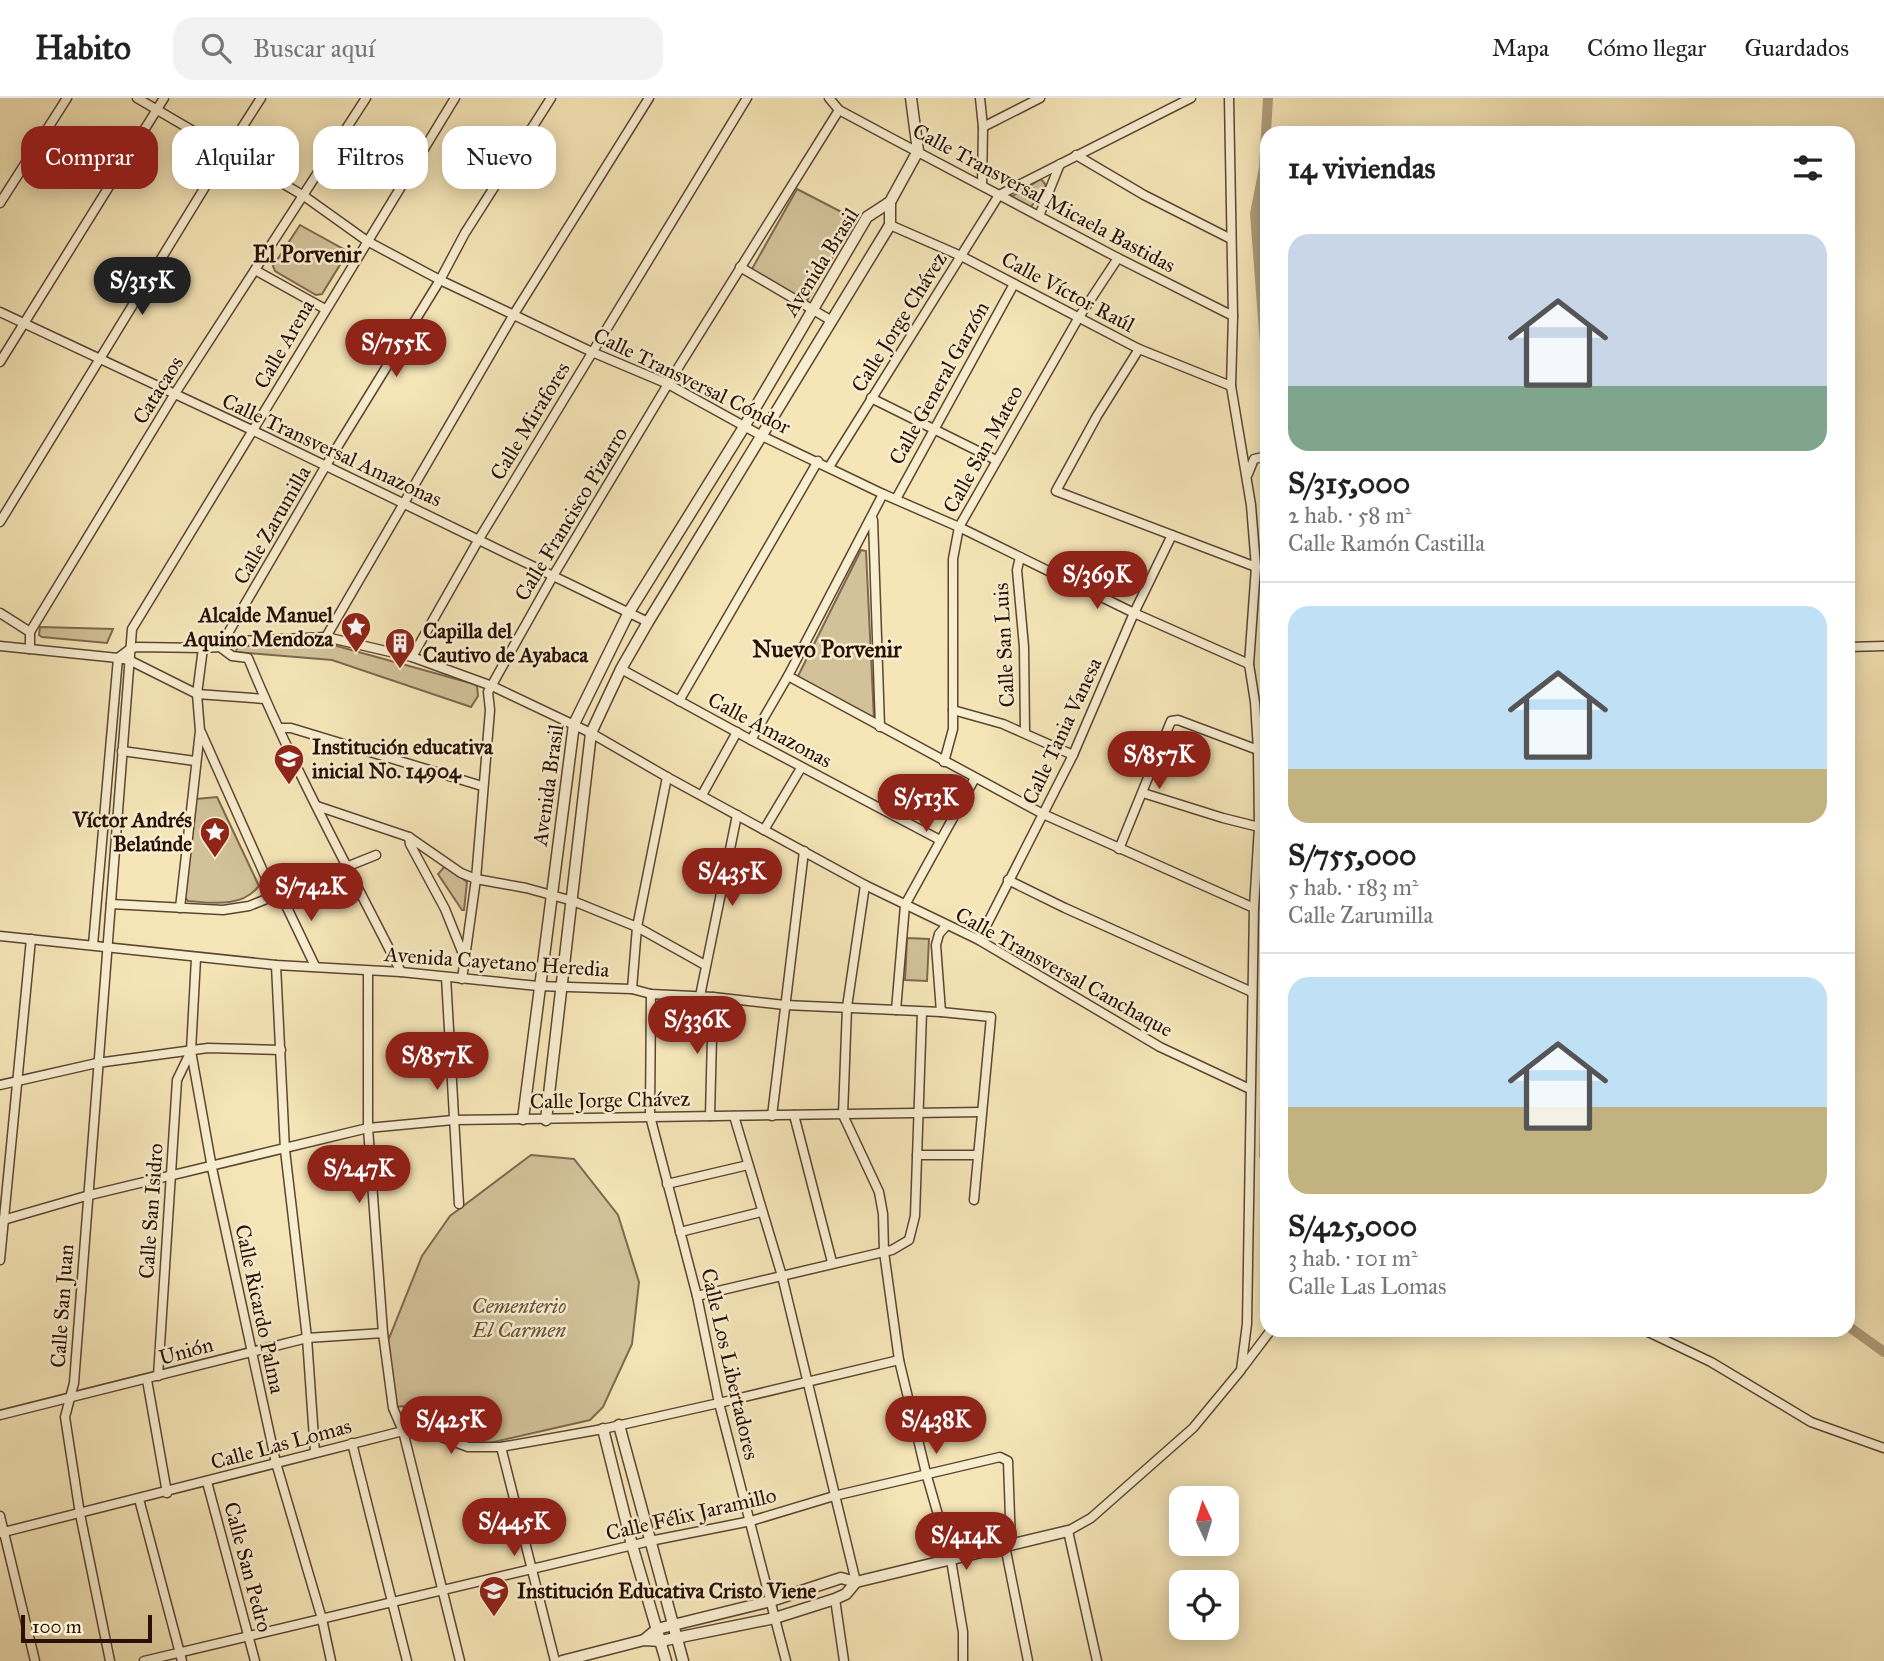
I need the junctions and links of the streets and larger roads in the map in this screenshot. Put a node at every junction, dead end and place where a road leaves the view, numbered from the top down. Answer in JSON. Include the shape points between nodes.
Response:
{"nodes":[{"id":1,"x":67,"y":98,"type":"edge"},
{"id":2,"x":137,"y":98,"type":"edge"},
{"id":3,"x":164,"y":98,"type":"edge"},
{"id":4,"x":261,"y":98,"type":"edge"},
{"id":5,"x":366,"y":98,"type":"edge"},
{"id":6,"x":454,"y":98,"type":"edge"},
{"id":7,"x":551,"y":98,"type":"edge"},
{"id":8,"x":649,"y":98,"type":"edge"},
{"id":9,"x":747,"y":98,"type":"edge"},
{"id":10,"x":911,"y":98,"type":"edge"},
{"id":11,"x":980,"y":98,"type":"edge"},
{"id":12,"x":1040,"y":98,"type":"edge"},
{"id":13,"x":1191,"y":98,"type":"edge"},
{"id":14,"x":1229,"y":98,"type":"edge"},
{"id":15,"x":832,"y":99,"type":"edge"},
{"id":16,"x":157,"y":109,"type":"junction"},
{"id":17,"x":839,"y":110,"type":"junction"},
{"id":18,"x":185,"y":126,"type":"edge"},
{"id":19,"x":243,"y":126,"type":"edge"},
{"id":20,"x":983,"y":127,"type":"junction"},
{"id":21,"x":918,"y":151,"type":"junction"},
{"id":22,"x":1076,"y":155,"type":"junction"},
{"id":23,"x":1060,"y":164,"type":"junction"},
{"id":24,"x":982,"y":185,"type":"junction"},
{"id":25,"x":204,"y":189,"type":"edge"},
{"id":26,"x":291,"y":189,"type":"edge"},
{"id":27,"x":999,"y":195,"type":"junction"},
{"id":28,"x":304,"y":197,"type":"junction"},
{"id":29,"x":890,"y":202,"type":"junction"},
{"id":30,"x":0,"y":203,"type":"edge"},
{"id":31,"x":1039,"y":216,"type":"junction"},
{"id":32,"x":890,"y":225,"type":"junction"},
{"id":33,"x":1231,"y":239,"type":"junction"},
{"id":34,"x":367,"y":241,"type":"junction"},
{"id":35,"x":961,"y":256,"type":"junction"},
{"id":36,"x":1118,"y":258,"type":"junction"},
{"id":37,"x":740,"y":267,"type":"junction"},
{"id":38,"x":254,"y":270,"type":"junction"},
{"id":39,"x":440,"y":279,"type":"junction"},
{"id":40,"x":1014,"y":284,"type":"junction"},
{"id":41,"x":325,"y":309,"type":"junction"},
{"id":42,"x":813,"y":310,"type":"junction"},
{"id":43,"x":0,"y":313,"type":"edge"},
{"id":44,"x":514,"y":314,"type":"junction"},
{"id":45,"x":1233,"y":316,"type":"junction"},
{"id":46,"x":1079,"y":317,"type":"junction"},
{"id":47,"x":832,"y":321,"type":"junction"},
{"id":48,"x":23,"y":324,"type":"junction"},
{"id":49,"x":1139,"y":349,"type":"junction"},
{"id":50,"x":592,"y":352,"type":"junction"},
{"id":51,"x":100,"y":360,"type":"junction"},
{"id":52,"x":0,"y":362,"type":"edge"},
{"id":53,"x":668,"y":384,"type":"junction"},
{"id":54,"x":1231,"y":386,"type":"junction"},
{"id":55,"x":174,"y":395,"type":"junction"},
{"id":56,"x":871,"y":398,"type":"junction"},
{"id":57,"x":744,"y":427,"type":"junction"},
{"id":58,"x":254,"y":431,"type":"junction"},
{"id":59,"x":933,"y":431,"type":"junction"},
{"id":60,"x":762,"y":436,"type":"junction"},
{"id":61,"x":1260,"y":457,"type":"edge"},
{"id":62,"x":996,"y":460,"type":"junction"},
{"id":63,"x":818,"y":461,"type":"junction"},
{"id":64,"x":326,"y":467,"type":"junction"},
{"id":65,"x":829,"y":467,"type":"junction"},
{"id":66,"x":1247,"y":480,"type":"junction"},
{"id":67,"x":883,"y":494,"type":"junction"},
{"id":68,"x":896,"y":499,"type":"junction"},
{"id":69,"x":402,"y":503,"type":"junction"},
{"id":70,"x":873,"y":517,"type":"junction"},
{"id":71,"x":0,"y":522,"type":"edge"},
{"id":72,"x":959,"y":527,"type":"junction"},
{"id":73,"x":1172,"y":535,"type":"junction"},
{"id":74,"x":479,"y":539,"type":"junction"},
{"id":75,"x":1020,"y":557,"type":"junction"},
{"id":76,"x":1256,"y":567,"type":"junction"},
{"id":77,"x":553,"y":576,"type":"junction"},
{"id":78,"x":629,"y":612,"type":"junction"},
{"id":79,"x":0,"y":613,"type":"edge"},
{"id":80,"x":1134,"y":613,"type":"junction"},
{"id":81,"x":648,"y":622,"type":"junction"},
{"id":82,"x":30,"y":632,"type":"junction"},
{"id":83,"x":326,"y":637,"type":"junction"},
{"id":84,"x":0,"y":646,"type":"edge"},
{"id":85,"x":1884,"y":646,"type":"edge"},
{"id":86,"x":220,"y":647,"type":"junction"},
{"id":87,"x":1855,"y":647,"type":"edge"},
{"id":88,"x":203,"y":648,"type":"junction"},
{"id":89,"x":30,"y":649,"type":"junction"},
{"id":90,"x":130,"y":649,"type":"junction"},
{"id":91,"x":412,"y":656,"type":"junction"},
{"id":92,"x":118,"y":658,"type":"junction"},
{"id":93,"x":129,"y":660,"type":"junction"},
{"id":94,"x":1249,"y":664,"type":"junction"},
{"id":95,"x":621,"y":669,"type":"junction"},
{"id":96,"x":788,"y":676,"type":"junction"},
{"id":97,"x":492,"y":686,"type":"junction"},
{"id":98,"x":197,"y":694,"type":"junction"},
{"id":99,"x":265,"y":699,"type":"junction"},
{"id":100,"x":678,"y":701,"type":"junction"},
{"id":101,"x":953,"y":710,"type":"junction"},
{"id":102,"x":574,"y":724,"type":"junction"},
{"id":103,"x":880,"y":727,"type":"junction"},
{"id":104,"x":280,"y":728,"type":"junction"},
{"id":105,"x":200,"y":731,"type":"junction"},
{"id":106,"x":737,"y":732,"type":"junction"},
{"id":107,"x":1025,"y":732,"type":"junction"},
{"id":108,"x":591,"y":733,"type":"junction"},
{"id":109,"x":751,"y":740,"type":"junction"},
{"id":110,"x":1258,"y":750,"type":"junction"},
{"id":111,"x":122,"y":751,"type":"junction"},
{"id":112,"x":1073,"y":755,"type":"junction"},
{"id":113,"x":195,"y":761,"type":"junction"},
{"id":114,"x":944,"y":762,"type":"junction"},
{"id":115,"x":801,"y":768,"type":"junction"},
{"id":116,"x":667,"y":777,"type":"junction"},
{"id":117,"x":975,"y":778,"type":"junction"},
{"id":118,"x":482,"y":786,"type":"junction"},
{"id":119,"x":1143,"y":793,"type":"junction"},
{"id":120,"x":702,"y":795,"type":"junction"},
{"id":121,"x":317,"y":806,"type":"junction"},
{"id":122,"x":1043,"y":814,"type":"junction"},
{"id":123,"x":737,"y":815,"type":"junction"},
{"id":124,"x":1259,"y":827,"type":"junction"},
{"id":125,"x":764,"y":830,"type":"junction"},
{"id":126,"x":409,"y":837,"type":"junction"},
{"id":127,"x":940,"y":840,"type":"junction"},
{"id":128,"x":1119,"y":849,"type":"junction"},
{"id":129,"x":804,"y":851,"type":"junction"},
{"id":130,"x":376,"y":855,"type":"dead end"},
{"id":131,"x":348,"y":867,"type":"junction"},
{"id":132,"x":476,"y":879,"type":"junction"},
{"id":133,"x":1008,"y":880,"type":"junction"},
{"id":134,"x":865,"y":885,"type":"junction"},
{"id":135,"x":277,"y":894,"type":"junction"},
{"id":136,"x":552,"y":895,"type":"junction"},
{"id":137,"x":573,"y":901,"type":"junction"},
{"id":138,"x":111,"y":904,"type":"junction"},
{"id":139,"x":905,"y":905,"type":"junction"},
{"id":140,"x":180,"y":908,"type":"junction"},
{"id":141,"x":1254,"y":908,"type":"junction"},
{"id":142,"x":946,"y":926,"type":"junction"},
{"id":143,"x":637,"y":927,"type":"junction"},
{"id":144,"x":0,"y":936,"type":"edge"},
{"id":145,"x":31,"y":939,"type":"junction"},
{"id":146,"x":979,"y":940,"type":"junction"},
{"id":147,"x":93,"y":945,"type":"junction"},
{"id":148,"x":108,"y":948,"type":"junction"},
{"id":149,"x":464,"y":956,"type":"junction"},
{"id":150,"x":197,"y":958,"type":"junction"},
{"id":151,"x":276,"y":965,"type":"junction"},
{"id":152,"x":705,"y":965,"type":"junction"},
{"id":153,"x":316,"y":966,"type":"junction"},
{"id":154,"x":368,"y":971,"type":"junction"},
{"id":155,"x":401,"y":972,"type":"junction"},
{"id":156,"x":446,"y":977,"type":"junction"},
{"id":157,"x":463,"y":979,"type":"junction"},
{"id":158,"x":538,"y":986,"type":"junction"},
{"id":159,"x":563,"y":987,"type":"junction"},
{"id":160,"x":632,"y":989,"type":"junction"},
{"id":161,"x":1252,"y":992,"type":"junction"},
{"id":162,"x":651,"y":993,"type":"junction"},
{"id":163,"x":700,"y":996,"type":"junction"},
{"id":164,"x":713,"y":997,"type":"junction"},
{"id":165,"x":785,"y":1005,"type":"junction"},
{"id":166,"x":847,"y":1007,"type":"junction"},
{"id":167,"x":896,"y":1010,"type":"junction"},
{"id":168,"x":922,"y":1012,"type":"junction"},
{"id":169,"x":941,"y":1012,"type":"junction"},
{"id":170,"x":191,"y":1051,"type":"junction"},
{"id":171,"x":281,"y":1051,"type":"junction"},
{"id":172,"x":97,"y":1063,"type":"junction"},
{"id":173,"x":18,"y":1082,"type":"junction"},
{"id":174,"x":0,"y":1085,"type":"edge"},
{"id":175,"x":1250,"y":1089,"type":"junction"},
{"id":176,"x":919,"y":1112,"type":"junction"},
{"id":177,"x":981,"y":1112,"type":"junction"},
{"id":178,"x":794,"y":1115,"type":"junction"},
{"id":179,"x":843,"y":1115,"type":"junction"},
{"id":180,"x":650,"y":1116,"type":"junction"},
{"id":181,"x":710,"y":1116,"type":"junction"},
{"id":182,"x":734,"y":1116,"type":"junction"},
{"id":183,"x":772,"y":1116,"type":"junction"},
{"id":184,"x":523,"y":1119,"type":"junction"},
{"id":185,"x":453,"y":1120,"type":"junction"},
{"id":186,"x":546,"y":1120,"type":"junction"},
{"id":187,"x":368,"y":1128,"type":"junction"},
{"id":188,"x":285,"y":1150,"type":"junction"},
{"id":189,"x":917,"y":1155,"type":"junction"},
{"id":190,"x":977,"y":1155,"type":"junction"},
{"id":191,"x":748,"y":1165,"type":"junction"},
{"id":192,"x":212,"y":1168,"type":"junction"},
{"id":193,"x":170,"y":1178,"type":"junction"},
{"id":194,"x":667,"y":1184,"type":"junction"},
{"id":195,"x":86,"y":1196,"type":"junction"},
{"id":196,"x":974,"y":1200,"type":"dead end"},
{"id":197,"x":459,"y":1204,"type":"dead end"},
{"id":198,"x":761,"y":1212,"type":"junction"},
{"id":199,"x":2,"y":1220,"type":"edge"},
{"id":200,"x":680,"y":1232,"type":"junction"},
{"id":201,"x":884,"y":1252,"type":"junction"},
{"id":202,"x":0,"y":1260,"type":"edge"},
{"id":203,"x":832,"y":1262,"type":"junction"},
{"id":204,"x":782,"y":1276,"type":"junction"},
{"id":205,"x":697,"y":1296,"type":"junction"},
{"id":206,"x":383,"y":1333,"type":"junction"},
{"id":207,"x":1266,"y":1337,"type":"edge"},
{"id":208,"x":1659,"y":1337,"type":"edge"},
{"id":209,"x":307,"y":1338,"type":"junction"},
{"id":210,"x":252,"y":1351,"type":"junction"},
{"id":211,"x":899,"y":1360,"type":"junction"},
{"id":212,"x":1241,"y":1370,"type":"junction"},
{"id":213,"x":158,"y":1376,"type":"junction"},
{"id":214,"x":147,"y":1380,"type":"junction"},
{"id":215,"x":807,"y":1383,"type":"junction"},
{"id":216,"x":69,"y":1398,"type":"junction"},
{"id":217,"x":719,"y":1403,"type":"junction"},
{"id":218,"x":0,"y":1415,"type":"edge"},
{"id":219,"x":619,"y":1425,"type":"junction"},
{"id":220,"x":603,"y":1429,"type":"junction"},
{"id":221,"x":402,"y":1431,"type":"junction"},
{"id":222,"x":352,"y":1443,"type":"junction"},
{"id":223,"x":501,"y":1447,"type":"junction"},
{"id":224,"x":1884,"y":1448,"type":"edge"},
{"id":225,"x":315,"y":1453,"type":"junction"},
{"id":226,"x":276,"y":1463,"type":"junction"},
{"id":227,"x":926,"y":1473,"type":"junction"},
{"id":228,"x":206,"y":1482,"type":"junction"},
{"id":229,"x":167,"y":1493,"type":"junction"},
{"id":230,"x":834,"y":1496,"type":"junction"},
{"id":231,"x":139,"y":1499,"type":"junction"},
{"id":232,"x":80,"y":1514,"type":"junction"},
{"id":233,"x":0,"y":1516,"type":"edge"},
{"id":234,"x":751,"y":1521,"type":"junction"},
{"id":235,"x":1068,"y":1531,"type":"junction"},
{"id":236,"x":1,"y":1533,"type":"edge"},
{"id":237,"x":650,"y":1541,"type":"junction"},
{"id":238,"x":632,"y":1545,"type":"junction"},
{"id":239,"x":1008,"y":1546,"type":"junction"},
{"id":240,"x":951,"y":1560,"type":"junction"},
{"id":241,"x":532,"y":1570,"type":"junction"},
{"id":242,"x":856,"y":1582,"type":"junction"},
{"id":243,"x":444,"y":1590,"type":"junction"},
{"id":244,"x":835,"y":1599,"type":"junction"},
{"id":245,"x":391,"y":1601,"type":"junction"},
{"id":246,"x":771,"y":1601,"type":"junction"},
{"id":247,"x":775,"y":1618,"type":"junction"},
{"id":248,"x":322,"y":1619,"type":"junction"},
{"id":249,"x":673,"y":1624,"type":"junction"},
{"id":250,"x":657,"y":1629,"type":"junction"},
{"id":251,"x":249,"y":1637,"type":"junction"},
{"id":252,"x":676,"y":1637,"type":"junction"},
{"id":253,"x":643,"y":1640,"type":"junction"},
{"id":254,"x":661,"y":1641,"type":"junction"},
{"id":255,"x":181,"y":1657,"type":"edge"},
{"id":256,"x":35,"y":1661,"type":"edge"},
{"id":257,"x":110,"y":1661,"type":"edge"},
{"id":258,"x":144,"y":1661,"type":"edge"},
{"id":259,"x":256,"y":1661,"type":"edge"},
{"id":260,"x":331,"y":1661,"type":"edge"},
{"id":261,"x":407,"y":1661,"type":"edge"},
{"id":262,"x":460,"y":1661,"type":"edge"},
{"id":263,"x":555,"y":1661,"type":"edge"},
{"id":264,"x":562,"y":1661,"type":"edge"},
{"id":265,"x":666,"y":1661,"type":"edge"},
{"id":266,"x":683,"y":1661,"type":"edge"},
{"id":267,"x":786,"y":1661,"type":"edge"},
{"id":268,"x":844,"y":1661,"type":"edge"},
{"id":269,"x":963,"y":1661,"type":"edge"},
{"id":270,"x":1028,"y":1661,"type":"edge"},
{"id":271,"x":1097,"y":1661,"type":"edge"}],
"edges":[{"from":1,"to":30,"type":"street"},
{"from":2,"to":16,"type":"street","name":"Calle Transversal Cóndor"},
{"from":3,"to":16,"type":"street"},
{"from":4,"to":19,"type":"street"},
{"from":5,"to":28,"type":"street","name":"Catacaos"},
{"from":6,"to":34,"type":"street","name":"Calle Arena"},
{"from":7,"to":39,"type":"street","name":"Calle Zarumilla"},
{"from":8,"to":44,"type":"street"},
{"from":9,"to":50,"type":"street","name":"Calle Mirafores"},
{"from":10,"to":21,"type":"street"},
{"from":11,"to":20,"type":"street"},
{"from":12,"to":20,"type":"street"},
{"from":13,"to":22,"type":"street"},
{"from":14,"to":33,"type":"street"},
{"from":15,"to":17,"type":"street"},
{"from":16,"to":18,"type":"street","name":"Calle Transversal Cóndor"},
{"from":16,"to":48,"type":"street"},
{"from":17,"to":21,"type":"street","name":"Calle Transversal Micaela Bastidas"},
{"from":17,"to":37,"type":"street","name":"Calle Francisco Pizarro"},
{"from":20,"to":24,"type":"street"},
{"from":21,"to":24,"type":"street","name":"Calle Transversal Micaela Bastidas"},
{"from":21,"to":29,"type":"street"},
{"from":22,"to":23,"type":"street"},
{"from":22,"to":33,"type":"street"},
{"from":23,"to":27,"type":"street"},
{"from":23,"to":31,"type":"street"},
{"from":24,"to":27,"type":"street","name":"Calle Transversal Micaela Bastidas"},
{"from":25,"to":51,"type":"street"},
{"from":26,"to":28,"type":"street","name":"Calle Transversal Cóndor"},
{"from":27,"to":31,"type":"street","name":"Calle Transversal Micaela Bastidas"},
{"from":27,"to":35,"type":"street","name":"Calle Jorge Chávez"},
{"from":28,"to":34,"type":"street","name":"Calle Transversal Cóndor"},
{"from":28,"to":38,"type":"street","name":"Catacaos"},
{"from":29,"to":32,"type":"street","name":"Avenida Brasil"},
{"from":29,"to":42,"type":"street","name":"Avenida Brasil","via":[[867,217]]},
{"from":31,"to":36,"type":"street","name":"Calle Transversal Micaela Bastidas"},
{"from":32,"to":35,"type":"street","name":"Calle Víctor Raúl"},
{"from":32,"to":47,"type":"street","name":"Avenida Brasil"},
{"from":33,"to":45,"type":"street"},
{"from":34,"to":39,"type":"street","name":"Calle Transversal Cóndor"},
{"from":34,"to":41,"type":"street","name":"Calle Arena"},
{"from":35,"to":40,"type":"street","name":"Calle Víctor Raúl"},
{"from":35,"to":56,"type":"street","name":"Calle Jorge Chávez"},
{"from":36,"to":45,"type":"street","name":"Calle Transversal Micaela Bastidas"},
{"from":36,"to":46,"type":"street","name":"Calle San Mateo"},
{"from":37,"to":42,"type":"street"},
{"from":37,"to":53,"type":"street","name":"Calle Francisco Pizarro"},
{"from":38,"to":41,"type":"street"},
{"from":38,"to":55,"type":"street","name":"Catacaos"},
{"from":39,"to":44,"type":"street","name":"Calle Transversal Cóndor"},
{"from":39,"to":64,"type":"street","name":"Calle Zarumilla"},
{"from":40,"to":46,"type":"street","name":"Calle Víctor Raúl"},
{"from":40,"to":59,"type":"street","name":"Calle General Garzón"},
{"from":41,"to":58,"type":"street","name":"Calle Arena"},
{"from":42,"to":47,"type":"street"},
{"from":42,"to":57,"type":"street","name":"Avenida Brasil"},
{"from":43,"to":48,"type":"street","name":"Calle Transversal Amazonas"},
{"from":44,"to":50,"type":"street","name":"Calle Transversal Cóndor"},
{"from":44,"to":69,"type":"street"},
{"from":45,"to":54,"type":"street"},
{"from":46,"to":49,"type":"street","name":"Calle Víctor Raúl"},
{"from":46,"to":62,"type":"street","name":"Calle San Mateo"},
{"from":47,"to":60,"type":"street","name":"Avenida Brasil"},
{"from":48,"to":51,"type":"street","name":"Calle Transversal Amazonas"},
{"from":48,"to":52,"type":"street"},
{"from":49,"to":54,"type":"street","name":"Calle Víctor Raúl"},
{"from":49,"to":73,"type":"street","via":[[1056,491]]},
{"from":50,"to":53,"type":"street","name":"Calle Transversal Cóndor"},
{"from":50,"to":74,"type":"street","name":"Calle Mirafores"},
{"from":51,"to":55,"type":"street","name":"Calle Transversal Amazonas"},
{"from":51,"to":71,"type":"street"},
{"from":53,"to":57,"type":"street","name":"Calle Transversal Cóndor"},
{"from":53,"to":77,"type":"street","name":"Calle Francisco Pizarro"},
{"from":54,"to":66,"type":"street"},
{"from":55,"to":58,"type":"street","name":"Calle Transversal Amazonas"},
{"from":55,"to":82,"type":"street","name":"Catacaos"},
{"from":56,"to":59,"type":"street"},
{"from":56,"to":65,"type":"street","name":"Calle Jorge Chávez"},
{"from":57,"to":60,"type":"street","name":"Calle Transversal Cóndor"},
{"from":57,"to":78,"type":"street","name":"Avenida Brasil"},
{"from":58,"to":64,"type":"street","name":"Calle Transversal Amazonas"},
{"from":58,"to":90,"type":"street","name":"Calle Arena","via":[[132,629]]},
{"from":59,"to":62,"type":"street"},
{"from":59,"to":68,"type":"street","name":"Calle General Garzón"},
{"from":60,"to":63,"type":"street","name":"Calle Transversal Cóndor"},
{"from":60,"to":81,"type":"street","name":"Avenida Brasil"},
{"from":61,"to":66,"type":"street","via":[[1250,466]]},
{"from":62,"to":72,"type":"street","name":"Calle San Mateo"},
{"from":63,"to":65,"type":"street","name":"Calle Transversal Cóndor"},
{"from":63,"to":100,"type":"street"},
{"from":64,"to":69,"type":"street","name":"Calle Transversal Amazonas"},
{"from":64,"to":86,"type":"street","name":"Calle Zarumilla"},
{"from":65,"to":67,"type":"street","name":"Calle Transversal Cóndor"},
{"from":66,"to":76,"type":"street"},
{"from":67,"to":68,"type":"street","name":"Calle Transversal Cóndor"},
{"from":67,"to":70,"type":"street"},
{"from":68,"to":72,"type":"street","name":"Calle Transversal Cóndor"},
{"from":69,"to":74,"type":"street","name":"Calle Transversal Amazonas"},
{"from":69,"to":83,"type":"street"},
{"from":70,"to":96,"type":"street"},
{"from":70,"to":103,"type":"street"},
{"from":72,"to":75,"type":"street","name":"Calle Transversal Cóndor"},
{"from":72,"to":101,"type":"street","name":"Calle San Mateo","via":[[953,559]]},
{"from":73,"to":76,"type":"street"},
{"from":73,"to":80,"type":"street","name":"Calle Tania Vanesa"},
{"from":74,"to":77,"type":"street","name":"Calle Transversal Amazonas"},
{"from":74,"to":91,"type":"street","name":"Calle Mirafores"},
{"from":75,"to":80,"type":"street","name":"Calle Transversal Cóndor"},
{"from":75,"to":107,"type":"street","name":"Calle San Luis"},
{"from":76,"to":94,"type":"street"},
{"from":77,"to":78,"type":"street","name":"Calle Transversal Amazonas"},
{"from":77,"to":97,"type":"street","name":"Calle Francisco Pizarro"},
{"from":78,"to":81,"type":"street","name":"Calle Transversal Amazonas"},
{"from":78,"to":102,"type":"street","name":"Avenida Brasil"},
{"from":79,"to":82,"type":"street"},
{"from":80,"to":94,"type":"street","name":"Calle Transversal Cóndor"},
{"from":80,"to":112,"type":"street","name":"Calle Tania Vanesa"},
{"from":81,"to":95,"type":"street","name":"Avenida Brasil"},
{"from":82,"to":89,"type":"street"},
{"from":83,"to":86,"type":"street","name":"Calle Transversal Canchaque","via":[[238,641]]},
{"from":83,"to":91,"type":"street","name":"Calle Transversal Canchaque"},
{"from":84,"to":89,"type":"street"},
{"from":85,"to":87,"type":"street"},
{"from":86,"to":88,"type":"street","name":"Calle Transversal Canchaque"},
{"from":86,"to":99,"type":"street","via":[[232,656],[248,658]]},
{"from":88,"to":90,"type":"street","name":"Calle Transversal Canchaque"},
{"from":88,"to":98,"type":"street"},
{"from":89,"to":92,"type":"street"},
{"from":90,"to":92,"type":"street"},
{"from":90,"to":93,"type":"street","name":"Calle Arena"},
{"from":91,"to":97,"type":"street","name":"Calle Transversal Canchaque"},
{"from":92,"to":93,"type":"street"},
{"from":92,"to":147,"type":"street"},
{"from":93,"to":98,"type":"street"},
{"from":93,"to":111,"type":"street","name":"Calle Arena"},
{"from":94,"to":110,"type":"street"},
{"from":95,"to":100,"type":"street","name":"Calle Amazonas"},
{"from":95,"to":108,"type":"street","name":"Avenida Brasil"},
{"from":96,"to":103,"type":"street"},
{"from":96,"to":109,"type":"street"},
{"from":97,"to":102,"type":"street","name":"Calle Transversal Canchaque"},
{"from":97,"to":118,"type":"street","name":"Calle Francisco Pizarro"},
{"from":98,"to":99,"type":"street"},
{"from":98,"to":105,"type":"street"},
{"from":99,"to":104,"type":"street"},
{"from":100,"to":106,"type":"street","name":"Calle Amazonas"},
{"from":101,"to":107,"type":"street"},
{"from":101,"to":114,"type":"street","name":"Calle San Mateo"},
{"from":102,"to":108,"type":"street","name":"Calle Transversal Canchaque"},
{"from":102,"to":136,"type":"street","name":"Avenida Brasil"},
{"from":103,"to":114,"type":"street"},
{"from":104,"to":118,"type":"street"},
{"from":104,"to":121,"type":"street"},
{"from":105,"to":113,"type":"street"},
{"from":105,"to":135,"type":"street"},
{"from":106,"to":109,"type":"street","name":"Calle Amazonas"},
{"from":106,"to":120,"type":"street"},
{"from":107,"to":112,"type":"street"},
{"from":108,"to":116,"type":"street","name":"Calle Transversal Canchaque"},
{"from":108,"to":137,"type":"street","name":"Avenida Brasil"},
{"from":109,"to":115,"type":"street","name":"Calle Amazonas"},
{"from":110,"to":119,"type":"street","via":[[1174,720]]},
{"from":110,"to":124,"type":"street"},
{"from":111,"to":113,"type":"street"},
{"from":111,"to":138,"type":"street","name":"Calle San Juan"},
{"from":112,"to":122,"type":"street","name":"Calle Tania Vanesa"},
{"from":113,"to":140,"type":"street"},
{"from":114,"to":117,"type":"street"},
{"from":115,"to":125,"type":"street"},
{"from":115,"to":127,"type":"street","name":"Calle Amazonas"},
{"from":116,"to":120,"type":"street","name":"Calle Transversal Canchaque"},
{"from":116,"to":143,"type":"street"},
{"from":117,"to":122,"type":"street"},
{"from":117,"to":127,"type":"street"},
{"from":118,"to":132,"type":"street","name":"Calle Francisco Pizarro"},
{"from":119,"to":124,"type":"street"},
{"from":119,"to":128,"type":"street"},
{"from":120,"to":123,"type":"street","name":"Calle Transversal Canchaque"},
{"from":121,"to":126,"type":"street"},
{"from":121,"to":131,"type":"street"},
{"from":122,"to":128,"type":"street"},
{"from":122,"to":133,"type":"street","name":"Calle Tania Vanesa"},
{"from":123,"to":125,"type":"street","name":"Calle Transversal Canchaque"},
{"from":123,"to":152,"type":"street"},
{"from":124,"to":141,"type":"street"},
{"from":125,"to":129,"type":"street","name":"Calle Transversal Canchaque"},
{"from":126,"to":132,"type":"street"},
{"from":126,"to":149,"type":"street"},
{"from":127,"to":139,"type":"street"},
{"from":128,"to":141,"type":"street"},
{"from":129,"to":134,"type":"street","name":"Calle Transversal Canchaque"},
{"from":129,"to":165,"type":"street"},
{"from":130,"to":131,"type":"street"},
{"from":131,"to":135,"type":"street"},
{"from":131,"to":155,"type":"street"},
{"from":132,"to":136,"type":"street"},
{"from":132,"to":149,"type":"street","name":"Calle Francisco Pizarro"},
{"from":133,"to":146,"type":"street","name":"Calle Tania Vanesa"},
{"from":133,"to":161,"type":"street"},
{"from":134,"to":139,"type":"street","name":"Calle Transversal Canchaque"},
{"from":134,"to":166,"type":"street"},
{"from":135,"to":140,"type":"street","via":[[249,906],[223,910]]},
{"from":135,"to":153,"type":"street"},
{"from":136,"to":137,"type":"street"},
{"from":136,"to":158,"type":"street","name":"Avenida Brasil"},
{"from":137,"to":143,"type":"street"},
{"from":137,"to":159,"type":"street","name":"Avenida Brasil"},
{"from":138,"to":140,"type":"street"},
{"from":138,"to":148,"type":"street","name":"Calle San Juan"},
{"from":139,"to":142,"type":"street","name":"Calle Transversal Canchaque"},
{"from":139,"to":167,"type":"street"},
{"from":141,"to":161,"type":"street"},
{"from":142,"to":146,"type":"street","name":"Calle Transversal Canchaque"},
{"from":142,"to":169,"type":"street","via":[[936,945]]},
{"from":143,"to":152,"type":"street"},
{"from":143,"to":160,"type":"street"},
{"from":144,"to":145,"type":"street","name":"Avenida Cayetano Heredia"},
{"from":145,"to":147,"type":"street","name":"Avenida Cayetano Heredia"},
{"from":145,"to":173,"type":"street"},
{"from":146,"to":175,"type":"street","name":"Calle Transversal Canchaque","via":[[1160,1047]]},
{"from":147,"to":148,"type":"street","name":"Avenida Cayetano Heredia"},
{"from":148,"to":150,"type":"street","name":"Avenida Cayetano Heredia"},
{"from":148,"to":172,"type":"street","name":"Calle San Juan"},
{"from":149,"to":157,"type":"street","name":"Calle Francisco Pizarro"},
{"from":150,"to":151,"type":"street","name":"Avenida Cayetano Heredia"},
{"from":150,"to":170,"type":"street","name":"Calle Ricardo Palma"},
{"from":151,"to":153,"type":"street","name":"Avenida Cayetano Heredia"},
{"from":151,"to":171,"type":"street"},
{"from":152,"to":163,"type":"street"},
{"from":153,"to":154,"type":"street","name":"Avenida Cayetano Heredia"},
{"from":154,"to":155,"type":"street","name":"Avenida Cayetano Heredia"},
{"from":154,"to":187,"type":"street"},
{"from":155,"to":156,"type":"street","name":"Avenida Cayetano Heredia"},
{"from":156,"to":157,"type":"street","name":"Avenida Cayetano Heredia"},
{"from":156,"to":185,"type":"street"},
{"from":157,"to":158,"type":"street","name":"Avenida Cayetano Heredia"},
{"from":158,"to":159,"type":"street","name":"Avenida Cayetano Heredia"},
{"from":158,"to":184,"type":"street","name":"Avenida Brasil"},
{"from":159,"to":160,"type":"street","name":"Avenida Cayetano Heredia"},
{"from":159,"to":186,"type":"street","name":"Avenida Brasil"},
{"from":160,"to":162,"type":"street","name":"Avenida Cayetano Heredia"},
{"from":161,"to":175,"type":"street"},
{"from":162,"to":163,"type":"street","name":"Avenida Cayetano Heredia"},
{"from":162,"to":180,"type":"street","name":"Calle Los Libertadores"},
{"from":163,"to":164,"type":"street","name":"Avenida Cayetano Heredia"},
{"from":164,"to":165,"type":"street","name":"Avenida Cayetano Heredia"},
{"from":164,"to":181,"type":"street"},
{"from":165,"to":166,"type":"street","name":"Avenida Cayetano Heredia"},
{"from":165,"to":183,"type":"street"},
{"from":166,"to":167,"type":"street","name":"Avenida Cayetano Heredia"},
{"from":166,"to":179,"type":"street"},
{"from":167,"to":168,"type":"street","name":"Avenida Cayetano Heredia"},
{"from":168,"to":169,"type":"street","name":"Avenida Cayetano Heredia"},
{"from":168,"to":176,"type":"street"},
{"from":169,"to":177,"type":"street","name":"Avenida Cayetano Heredia","via":[[991,1017]]},
{"from":170,"to":171,"type":"street"},
{"from":170,"to":172,"type":"street"},
{"from":170,"to":192,"type":"street","name":"Calle Ricardo Palma"},
{"from":170,"to":193,"type":"street","name":"Calle San Isidro","via":[[177,1080]]},
{"from":171,"to":188,"type":"street"},
{"from":172,"to":173,"type":"street"},
{"from":172,"to":195,"type":"street","name":"Calle San Juan"},
{"from":173,"to":174,"type":"street"},
{"from":173,"to":199,"type":"street"},
{"from":175,"to":212,"type":"street","via":[[1250,1274]]},
{"from":176,"to":177,"type":"street","name":"Calle Jorge Chávez"},
{"from":176,"to":179,"type":"street","name":"Calle Jorge Chávez"},
{"from":176,"to":189,"type":"street"},
{"from":177,"to":190,"type":"street"},
{"from":178,"to":179,"type":"street","name":"Calle Jorge Chávez"},
{"from":178,"to":183,"type":"street","name":"Calle Jorge Chávez"},
{"from":178,"to":203,"type":"street"},
{"from":179,"to":201,"type":"street","via":[[879,1192]]},
{"from":180,"to":181,"type":"street","name":"Calle Jorge Chávez"},
{"from":180,"to":186,"type":"street","name":"Calle Jorge Chávez"},
{"from":180,"to":194,"type":"street","name":"Calle Los Libertadores"},
{"from":181,"to":182,"type":"street","name":"Calle Jorge Chávez"},
{"from":182,"to":183,"type":"street","name":"Calle Jorge Chávez"},
{"from":182,"to":191,"type":"street"},
{"from":184,"to":185,"type":"street","name":"Calle Jorge Chávez"},
{"from":184,"to":186,"type":"street","name":"Calle Jorge Chávez"},
{"from":185,"to":187,"type":"street","name":"Calle Jorge Chávez"},
{"from":185,"to":197,"type":"street"},
{"from":187,"to":188,"type":"street","name":"Calle Jorge Chávez"},
{"from":187,"to":206,"type":"street"},
{"from":188,"to":192,"type":"street","name":"Calle Jorge Chávez"},
{"from":188,"to":209,"type":"street"},
{"from":189,"to":190,"type":"street"},
{"from":189,"to":201,"type":"street","via":[[912,1233],[905,1244]]},
{"from":190,"to":196,"type":"street"},
{"from":191,"to":194,"type":"street"},
{"from":191,"to":198,"type":"street"},
{"from":192,"to":193,"type":"street","name":"Calle Jorge Chávez"},
{"from":192,"to":210,"type":"street","name":"Calle Ricardo Palma"},
{"from":193,"to":195,"type":"street","name":"Calle Jorge Chávez"},
{"from":193,"to":213,"type":"street","name":"Calle San Isidro"},
{"from":194,"to":200,"type":"street","name":"Calle Los Libertadores"},
{"from":195,"to":199,"type":"street","name":"Calle Jorge Chávez"},
{"from":195,"to":216,"type":"street","name":"Calle San Juan","via":[[74,1383]]},
{"from":198,"to":200,"type":"street"},
{"from":198,"to":204,"type":"street"},
{"from":199,"to":202,"type":"street"},
{"from":200,"to":205,"type":"street","name":"Calle Los Libertadores"},
{"from":201,"to":203,"type":"street"},
{"from":201,"to":211,"type":"street"},
{"from":203,"to":204,"type":"street"},
{"from":204,"to":205,"type":"street"},
{"from":204,"to":215,"type":"street"},
{"from":205,"to":217,"type":"street","name":"Calle Los Libertadores"},
{"from":206,"to":209,"type":"street","name":"Unión"},
{"from":206,"to":221,"type":"street","via":[[393,1408]]},
{"from":207,"to":212,"type":"street"},
{"from":208,"to":224,"type":"street","via":[[1711,1362],[1811,1422]]},
{"from":209,"to":210,"type":"street","name":"Unión"},
{"from":209,"to":225,"type":"street"},
{"from":210,"to":213,"type":"street","name":"Unión"},
{"from":210,"to":226,"type":"street","name":"Calle Ricardo Palma"},
{"from":211,"to":215,"type":"street","name":"Calle Las Lomas"},
{"from":211,"to":227,"type":"street"},
{"from":212,"to":235,"type":"street","via":[[1193,1428],[1091,1518]]},
{"from":213,"to":214,"type":"street","name":"Unión"},
{"from":214,"to":216,"type":"street","name":"Unión"},
{"from":214,"to":229,"type":"street"},
{"from":215,"to":217,"type":"street","name":"Calle Las Lomas"},
{"from":215,"to":230,"type":"street"},
{"from":216,"to":218,"type":"street","name":"Unión"},
{"from":216,"to":232,"type":"street","name":"Calle San Juan","via":[[65,1417]]},
{"from":217,"to":219,"type":"street","name":"Calle Las Lomas"},
{"from":217,"to":234,"type":"street","name":"Calle Los Libertadores"},
{"from":219,"to":220,"type":"street","name":"Calle Las Lomas"},
{"from":219,"to":237,"type":"street"},
{"from":220,"to":223,"type":"street","name":"Calle Las Lomas"},
{"from":220,"to":238,"type":"street"},
{"from":221,"to":222,"type":"street","name":"Calle Las Lomas"},
{"from":221,"to":223,"type":"street","name":"Calle Las Lomas","via":[[423,1430],[468,1447]]},
{"from":221,"to":243,"type":"street"},
{"from":222,"to":225,"type":"street","name":"Calle Las Lomas"},
{"from":222,"to":245,"type":"street"},
{"from":223,"to":241,"type":"street"},
{"from":225,"to":226,"type":"street","name":"Calle Las Lomas"},
{"from":226,"to":228,"type":"street","name":"Calle Las Lomas"},
{"from":226,"to":248,"type":"street","name":"Calle Ricardo Palma"},
{"from":227,"to":230,"type":"street","name":"Calle Félix Jaramillo"},
{"from":227,"to":239,"type":"street","name":"Calle Félix Jaramillo","via":[[1005,1457]]},
{"from":227,"to":240,"type":"street"},
{"from":228,"to":229,"type":"street","name":"Calle Las Lomas"},
{"from":228,"to":251,"type":"street","name":"Calle San Pedro"},
{"from":229,"to":231,"type":"street","name":"Calle Las Lomas"},
{"from":230,"to":234,"type":"street","name":"Calle Félix Jaramillo"},
{"from":230,"to":242,"type":"street"},
{"from":231,"to":232,"type":"street","name":"Calle Las Lomas"},
{"from":231,"to":255,"type":"street"},
{"from":232,"to":236,"type":"street","name":"Calle Las Lomas"},
{"from":232,"to":257,"type":"street","name":"Calle San Juan"},
{"from":233,"to":236,"type":"street"},
{"from":234,"to":237,"type":"street","name":"Calle Félix Jaramillo"},
{"from":234,"to":246,"type":"street","name":"Calle Los Libertadores"},
{"from":235,"to":239,"type":"street"},
{"from":235,"to":271,"type":"street"},
{"from":236,"to":256,"type":"street"},
{"from":237,"to":238,"type":"street","name":"Calle Félix Jaramillo"},
{"from":237,"to":249,"type":"street"},
{"from":238,"to":241,"type":"street","name":"Calle Félix Jaramillo"},
{"from":238,"to":250,"type":"street"},
{"from":239,"to":240,"type":"street"},
{"from":239,"to":270,"type":"street"},
{"from":240,"to":242,"type":"street"},
{"from":240,"to":269,"type":"street"},
{"from":241,"to":243,"type":"street","name":"Calle Félix Jaramillo"},
{"from":241,"to":263,"type":"street"},
{"from":242,"to":244,"type":"street"},
{"from":242,"to":246,"type":"street","via":[[841,1578]]},
{"from":243,"to":245,"type":"street","name":"Calle Félix Jaramillo"},
{"from":243,"to":262,"type":"street"},
{"from":244,"to":247,"type":"street"},
{"from":244,"to":268,"type":"street"},
{"from":245,"to":248,"type":"street","name":"Calle Félix Jaramillo"},
{"from":245,"to":261,"type":"street"},
{"from":246,"to":247,"type":"street","name":"Calle Los Libertadores"},
{"from":246,"to":249,"type":"street"},
{"from":247,"to":252,"type":"street"},
{"from":247,"to":267,"type":"street","name":"Calle Los Libertadores"},
{"from":248,"to":251,"type":"street","name":"Calle Félix Jaramillo"},
{"from":248,"to":260,"type":"street","name":"Calle Ricardo Palma"},
{"from":249,"to":250,"type":"street"},
{"from":249,"to":252,"type":"street"},
{"from":250,"to":253,"type":"street"},
{"from":250,"to":254,"type":"street"},
{"from":251,"to":255,"type":"street","name":"Calle Félix Jaramillo"},
{"from":251,"to":259,"type":"street","name":"Calle San Pedro"},
{"from":252,"to":254,"type":"street"},
{"from":252,"to":266,"type":"street"},
{"from":253,"to":254,"type":"street"},
{"from":253,"to":264,"type":"street"},
{"from":254,"to":265,"type":"street"},
{"from":255,"to":258,"type":"street","name":"Calle Félix Jaramillo"}]}
